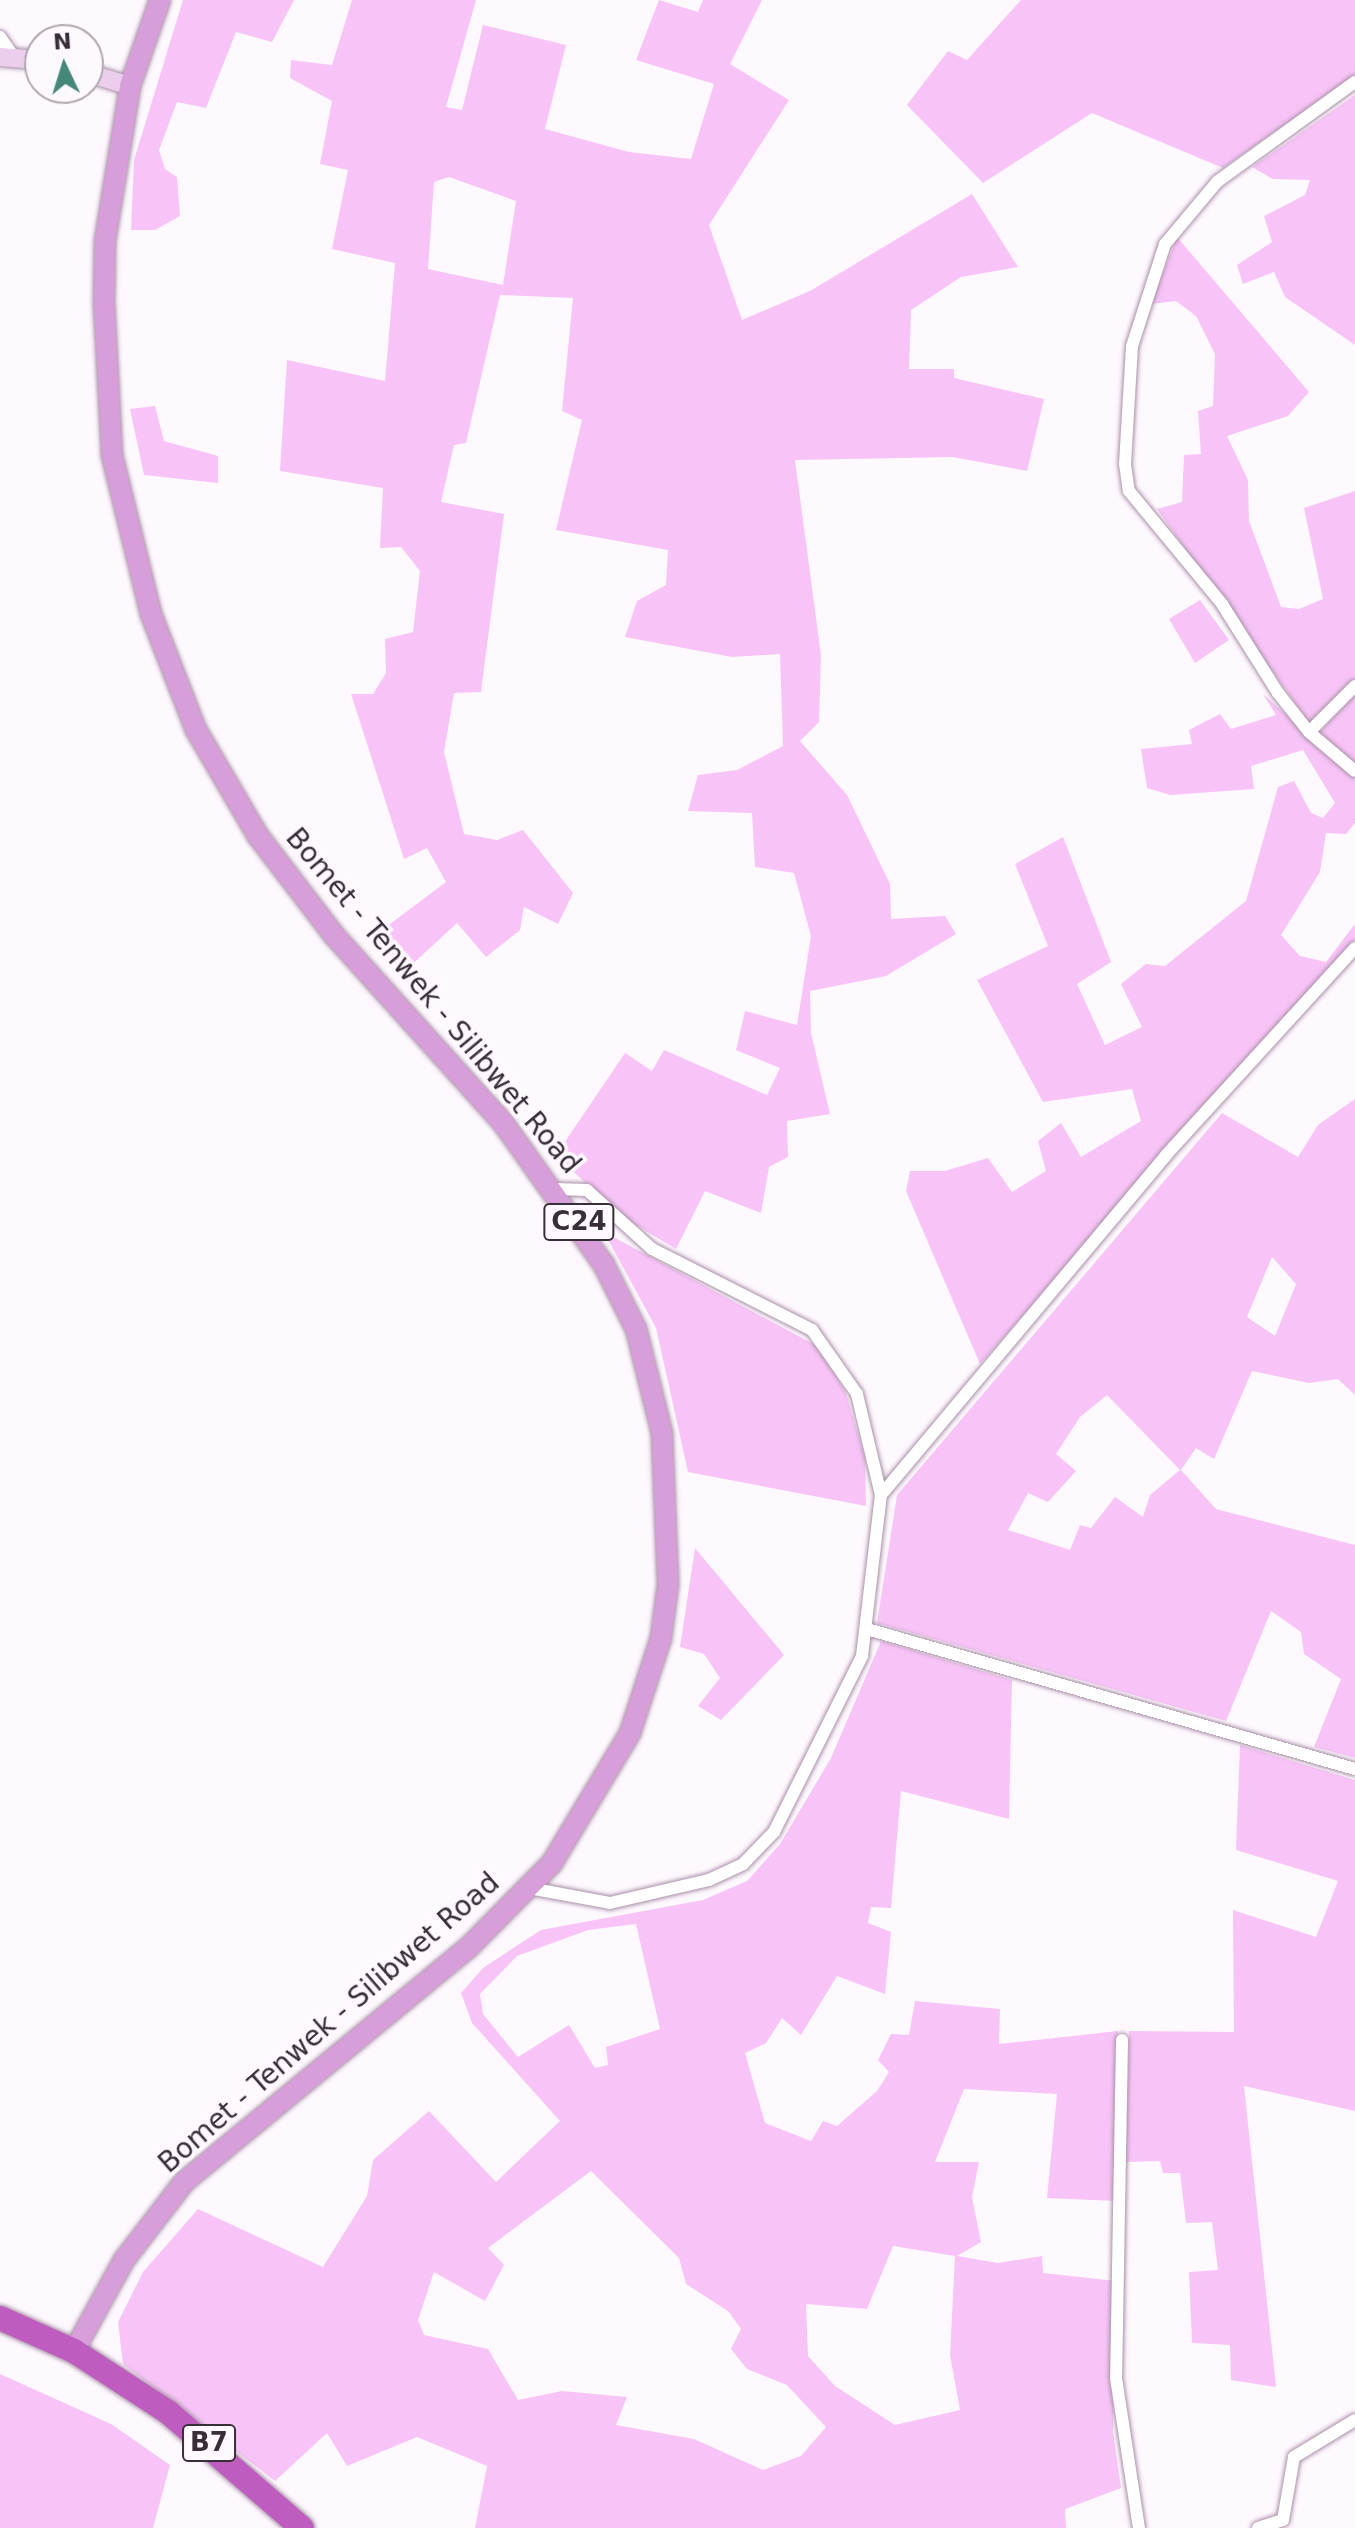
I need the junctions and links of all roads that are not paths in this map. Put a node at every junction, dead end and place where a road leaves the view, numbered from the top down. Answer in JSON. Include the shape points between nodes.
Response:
{"nodes":[{"id":1,"x":160,"y":0,"type":"edge"},
{"id":2,"x":0,"y":37,"type":"edge"},
{"id":3,"x":6,"y":55,"type":"edge"},
{"id":4,"x":104,"y":78,"type":"edge"},
{"id":5,"x":1355,"y":82,"type":"edge"},
{"id":6,"x":130,"y":86,"type":"junction"},
{"id":7,"x":1355,"y":686,"type":"edge"},
{"id":8,"x":1309,"y":732,"type":"junction"},
{"id":9,"x":1355,"y":771,"type":"edge"},
{"id":10,"x":1355,"y":948,"type":"edge"},
{"id":11,"x":555,"y":1189,"type":"junction"},
{"id":12,"x":881,"y":1495,"type":"junction"},
{"id":13,"x":867,"y":1629,"type":"junction"},
{"id":14,"x":1355,"y":1769,"type":"edge"},
{"id":15,"x":529,"y":1888,"type":"junction"},
{"id":16,"x":1122,"y":2040,"type":"dead end"},
{"id":17,"x":0,"y":2318,"type":"edge"},
{"id":18,"x":74,"y":2351,"type":"junction"},
{"id":19,"x":1355,"y":2420,"type":"edge"},
{"id":20,"x":302,"y":2528,"type":"edge"},
{"id":21,"x":1139,"y":2528,"type":"edge"},
{"id":22,"x":1258,"y":2528,"type":"edge"}],
"edges":[{"from":1,"to":6,"type":"main road","name":"Bomet - Tenwek - Silibwet Road","number":"C24"},
{"from":2,"to":3,"type":"street"},
{"from":4,"to":6,"type":"street"},
{"from":5,"to":8,"type":"street","via":[[1185,211],[1147,284],[1132,346],[1125,436],[1129,491],[1222,604]]},
{"from":6,"to":11,"type":"main road","name":"Bomet - Tenwek - Silibwet Road","number":"C24","via":[[105,241],[107,386],[119,499],[170,667],[196,730],[258,836]]},
{"from":7,"to":8,"type":"street"},
{"from":8,"to":9,"type":"street"},
{"from":10,"to":12,"type":"street","via":[[1166,1155]]},
{"from":11,"to":12,"type":"street","via":[[587,1190],[652,1249],[812,1330],[857,1394]]},
{"from":11,"to":15,"type":"main road","name":"Bomet - Tenwek - Silibwet Road","number":"C24","via":[[604,1265],[640,1342],[665,1460],[668,1584],[661,1638],[630,1733],[571,1835]]},
{"from":12,"to":13,"type":"street"},
{"from":13,"to":14,"type":"street"},
{"from":13,"to":15,"type":"street","via":[[852,1688],[802,1788],[743,1864],[709,1880],[610,1903]]},
{"from":15,"to":18,"type":"main road","name":"Bomet - Tenwek - Silibwet Road","number":"C24","via":[[468,1948],[184,2182],[124,2260]]},
{"from":16,"to":21,"type":"street","via":[[1116,2378]]},
{"from":17,"to":18,"type":"highway"},
{"from":18,"to":20,"type":"highway","number":"B7","via":[[192,2429]]},
{"from":19,"to":22,"type":"street","via":[[1294,2457],[1283,2520]]}]}
